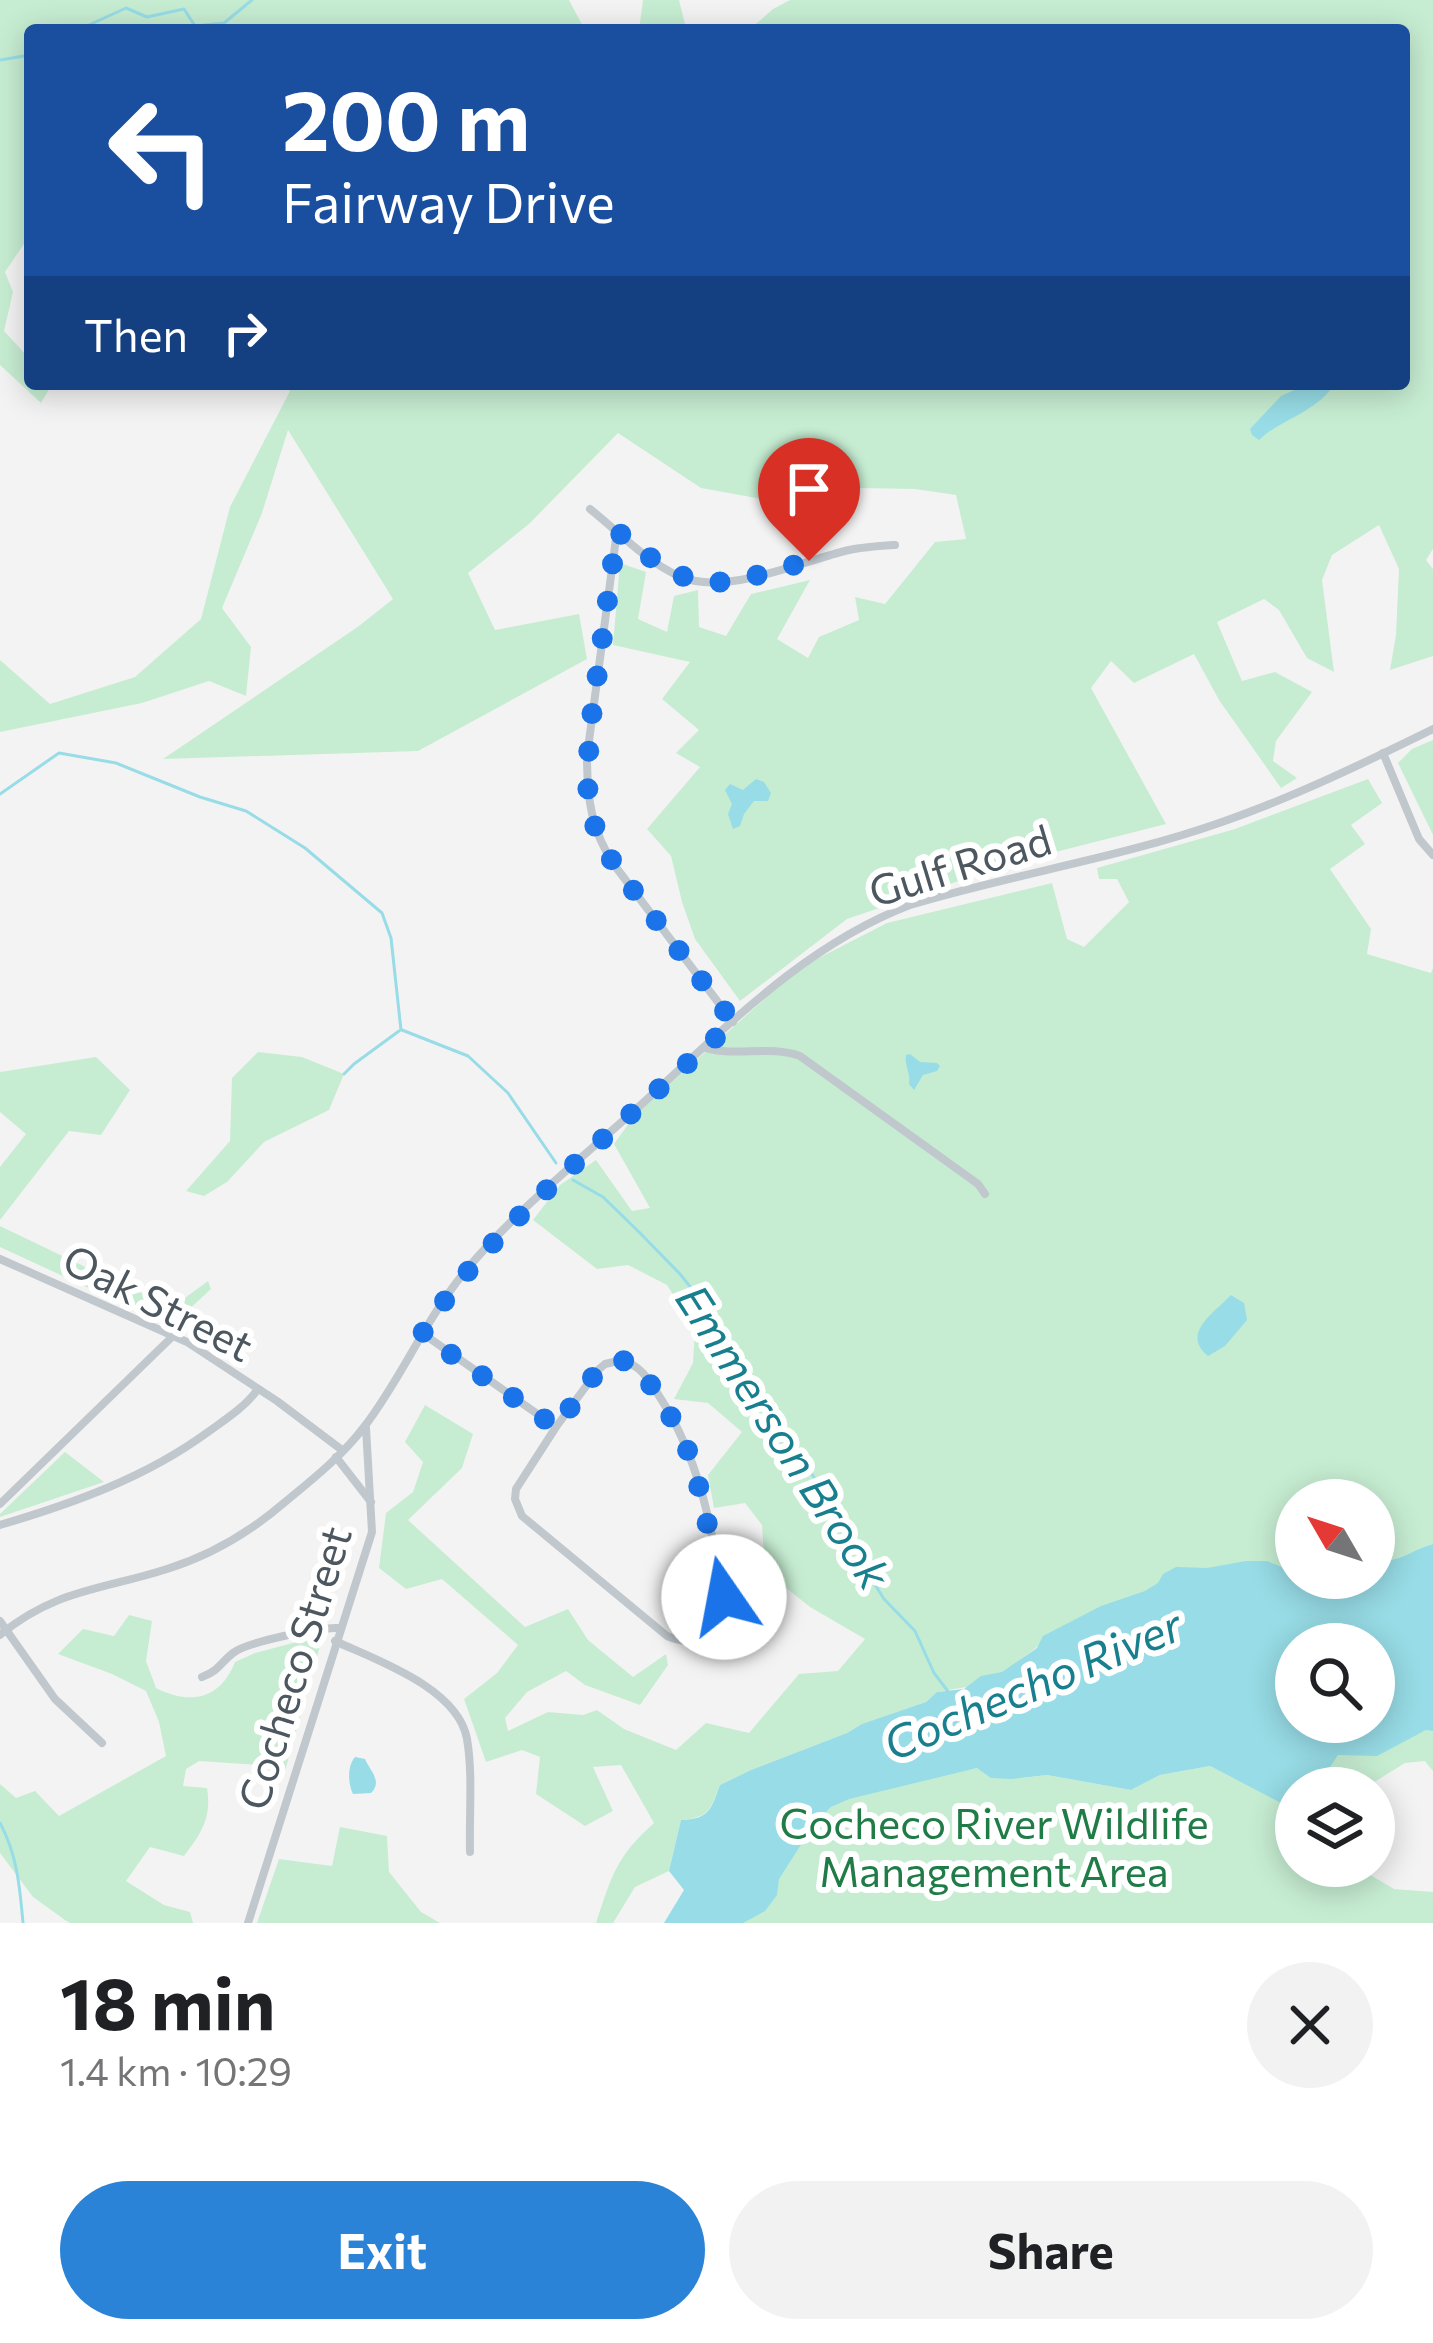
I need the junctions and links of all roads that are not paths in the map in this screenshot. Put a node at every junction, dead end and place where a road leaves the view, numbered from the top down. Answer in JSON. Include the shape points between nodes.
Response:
{"nodes":[{"id":1,"x":590,"y":509,"type":"dead end"},
{"id":2,"x":617,"y":531,"type":"junction"},
{"id":3,"x":895,"y":545,"type":"dead end"},
{"id":4,"x":1433,"y":729,"type":"edge"},
{"id":5,"x":1383,"y":753,"type":"junction"},
{"id":6,"x":1433,"y":855,"type":"edge"},
{"id":7,"x":733,"y":1022,"type":"junction"},
{"id":8,"x":704,"y":1048,"type":"junction"},
{"id":9,"x":986,"y":1194,"type":"dead end"},
{"id":10,"x":0,"y":1259,"type":"edge"},
{"id":11,"x":422,"y":1334,"type":"junction"},
{"id":12,"x":174,"y":1335,"type":"junction"},
{"id":13,"x":258,"y":1388,"type":"junction"},
{"id":14,"x":366,"y":1425,"type":"junction"},
{"id":15,"x":556,"y":1427,"type":"junction"},
{"id":16,"x":341,"y":1452,"type":"junction"},
{"id":17,"x":371,"y":1502,"type":"junction"},
{"id":18,"x":0,"y":1504,"type":"edge"},
{"id":19,"x":0,"y":1525,"type":"edge"},
{"id":20,"x":339,"y":1628,"type":"junction"},
{"id":21,"x":2,"y":1629,"type":"edge"},
{"id":22,"x":335,"y":1642,"type":"junction"},
{"id":23,"x":202,"y":1677,"type":"dead end"},
{"id":24,"x":102,"y":1743,"type":"dead end"},
{"id":25,"x":470,"y":1852,"type":"dead end"},
{"id":26,"x":248,"y":1923,"type":"edge"}],
"edges":[{"from":1,"to":2,"type":"street"},
{"from":2,"to":3,"type":"street","via":[[668,571],[715,584]]},
{"from":2,"to":7,"type":"street","via":[[590,728],[592,822],[615,866]]},
{"from":4,"to":5,"type":"street","name":"Gulf Road"},
{"from":5,"to":6,"type":"street"},
{"from":5,"to":7,"type":"street","name":"Gulf Road","via":[[1218,824],[884,915],[810,957]]},
{"from":7,"to":8,"type":"street","name":"Gulf Road"},
{"from":8,"to":9,"type":"street","via":[[800,1056]]},
{"from":8,"to":11,"type":"street","name":"Gulf Road","via":[[539,1195],[464,1274]]},
{"from":10,"to":12,"type":"street","name":"Oak Street"},
{"from":11,"to":14,"type":"street","name":"Gulf Road"},
{"from":11,"to":15,"type":"street"},
{"from":12,"to":13,"type":"street","name":"Oak Street"},
{"from":12,"to":18,"type":"street"},
{"from":13,"to":16,"type":"street","name":"Oak Street"},
{"from":13,"to":19,"type":"street","via":[[161,1464]]},
{"from":14,"to":16,"type":"street","name":"Gulf Road"},
{"from":14,"to":17,"type":"street","name":"Cocheco Street"},
{"from":15,"to":15,"type":"street","via":[[605,1364],[622,1360],[646,1376],[683,1436],[724,1597],[705,1637],[667,1636],[522,1516],[516,1489]]},
{"from":16,"to":17,"type":"street","name":"Oak Street"},
{"from":16,"to":21,"type":"street","name":"Gulf Road","via":[[234,1541],[182,1565],[70,1594]]},
{"from":17,"to":20,"type":"street","name":"Cocheco Street","via":[[368,1548]]},
{"from":20,"to":22,"type":"street","name":"Cocheco Street"},
{"from":20,"to":23,"type":"street","via":[[238,1649]]},
{"from":21,"to":24,"type":"street","via":[[55,1699]]},
{"from":22,"to":25,"type":"street","via":[[416,1679],[463,1725]]},
{"from":22,"to":26,"type":"street","name":"Cocheco Street"}]}
